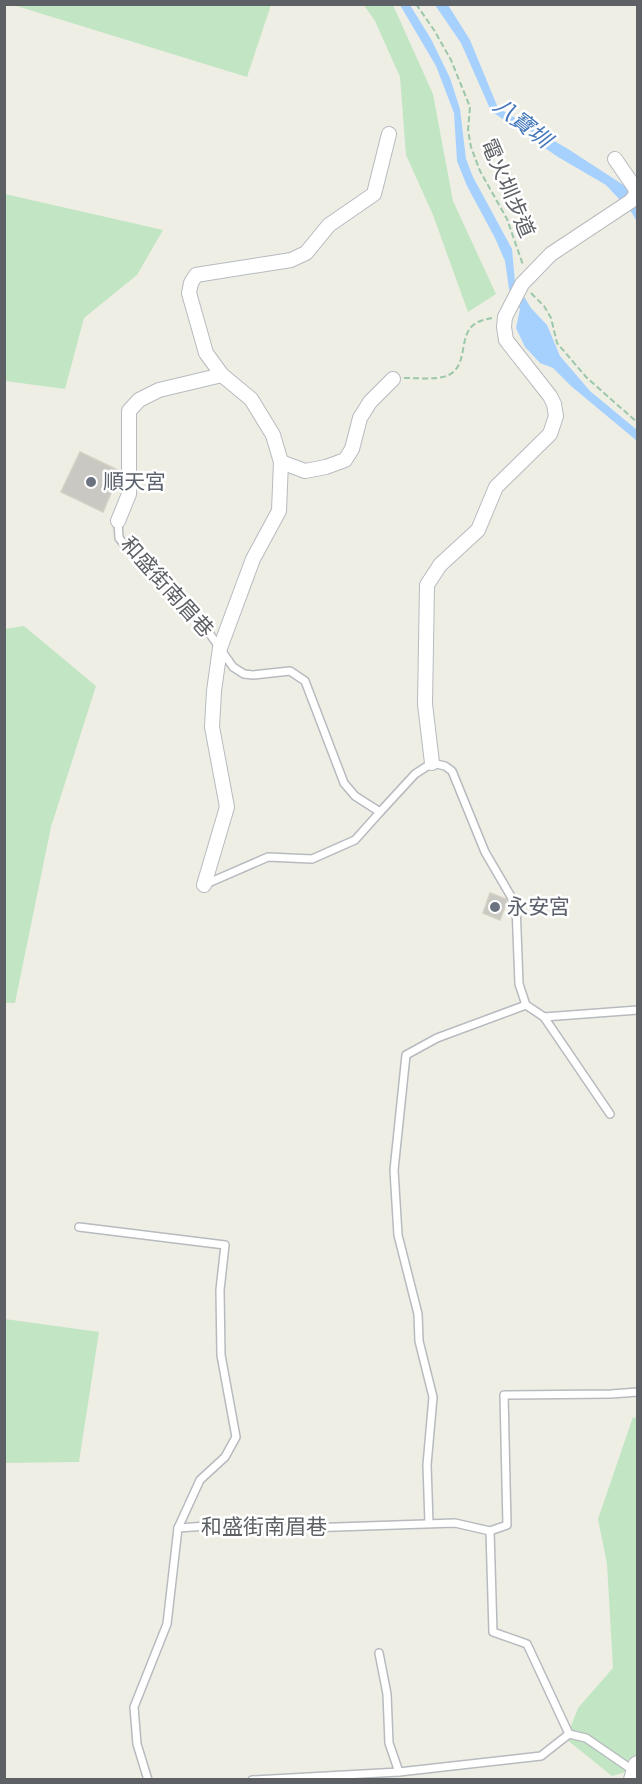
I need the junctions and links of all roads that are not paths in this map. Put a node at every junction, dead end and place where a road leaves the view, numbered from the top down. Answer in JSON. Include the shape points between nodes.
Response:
{"nodes":[{"id":1,"x":389,"y":134,"type":"dead end"},
{"id":2,"x":615,"y":159,"type":"dead end"},
{"id":3,"x":222,"y":375,"type":"junction"},
{"id":4,"x":393,"y":379,"type":"road end"},
{"id":5,"x":281,"y":462,"type":"junction"},
{"id":6,"x":118,"y":521,"type":"joint"},
{"id":7,"x":220,"y":648,"type":"junction"},
{"id":8,"x":432,"y":763,"type":"junction"},
{"id":9,"x":380,"y":812,"type":"junction"},
{"id":10,"x":204,"y":885,"type":"joint"},
{"id":11,"x":526,"y":1005,"type":"junction"},
{"id":12,"x":638,"y":1010,"type":"edge"},
{"id":13,"x":544,"y":1017,"type":"junction"},
{"id":14,"x":610,"y":1114,"type":"dead end"},
{"id":15,"x":79,"y":1227,"type":"dead end"},
{"id":16,"x":638,"y":1392,"type":"edge"},
{"id":17,"x":429,"y":1523,"type":"junction"},
{"id":18,"x":178,"y":1528,"type":"junction"},
{"id":19,"x":490,"y":1531,"type":"junction"},
{"id":20,"x":379,"y":1653,"type":"dead end"},
{"id":21,"x":569,"y":1734,"type":"junction"},
{"id":22,"x":399,"y":1772,"type":"junction"},
{"id":23,"x":636,"y":1773,"type":"edge"},
{"id":24,"x":148,"y":1779,"type":"edge"},
{"id":25,"x":252,"y":1779,"type":"edge"}],
"edges":[{"from":1,"to":3,"type":"street","via":[[374,194],[329,225],[306,254],[291,260],[196,275],[189,293],[206,353]]},
{"from":2,"to":8,"type":"street","via":[[636,194],[551,254],[522,284],[505,318],[506,340],[550,396],[556,416],[550,434],[496,487],[478,530],[440,565],[427,585],[425,704]]},
{"from":3,"to":5,"type":"street","via":[[251,399],[273,435]]},
{"from":3,"to":6,"type":"street","via":[[159,390],[139,400],[129,411],[129,494]]},
{"from":4,"to":5,"type":"street","via":[[360,418],[345,460],[305,471]]},
{"from":5,"to":7,"type":"street","via":[[279,510],[253,559]]},
{"from":6,"to":7,"type":"lane","name":"和盛街南眉巷","via":[[119,538],[191,607]]},
{"from":7,"to":9,"type":"lane","name":"和盛街南眉巷","via":[[233,667],[244,674],[290,671],[305,681],[344,783]]},
{"from":7,"to":10,"type":"street","via":[[212,727],[227,807]]},
{"from":8,"to":9,"type":"lane","via":[[415,774]]},
{"from":8,"to":11,"type":"lane","via":[[452,771],[485,852],[516,905],[519,984]]},
{"from":9,"to":10,"type":"lane","via":[[355,840],[312,859],[268,856]]},
{"from":11,"to":13,"type":"lane"},
{"from":11,"to":17,"type":"lane","via":[[437,1038],[406,1055],[394,1170],[398,1235],[433,1396],[427,1465]]},
{"from":12,"to":13,"type":"lane"},
{"from":13,"to":14,"type":"lane"},
{"from":15,"to":18,"type":"lane","via":[[225,1245],[220,1290],[221,1354],[236,1437],[225,1457],[200,1480]]},
{"from":16,"to":19,"type":"lane","via":[[504,1395],[507,1526]]},
{"from":17,"to":18,"type":"lane","name":"和盛街南眉巷","via":[[250,1530]]},
{"from":17,"to":19,"type":"lane","name":"和盛街南眉巷","via":[[454,1522]]},
{"from":18,"to":24,"type":"lane","name":"和盛街南眉巷","via":[[167,1624],[135,1707],[137,1744]]},
{"from":19,"to":21,"type":"lane","via":[[493,1632],[527,1644]]},
{"from":20,"to":22,"type":"lane","via":[[387,1694],[389,1743]]},
{"from":21,"to":22,"type":"lane","via":[[541,1756]]},
{"from":21,"to":23,"type":"lane","via":[[586,1738]]},
{"from":22,"to":25,"type":"lane"}]}
